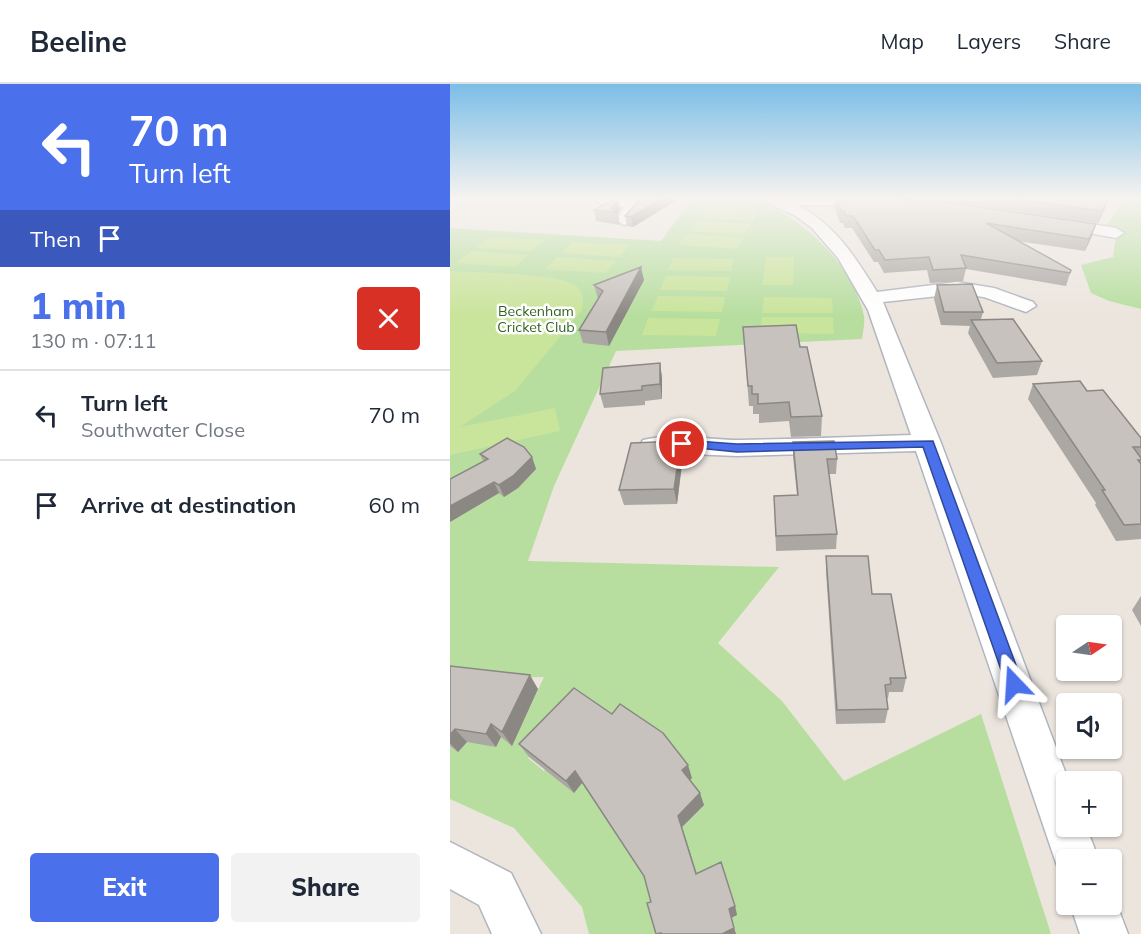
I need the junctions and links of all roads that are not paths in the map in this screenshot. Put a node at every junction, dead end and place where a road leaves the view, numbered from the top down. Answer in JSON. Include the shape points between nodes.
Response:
{"nodes":[{"id":1,"x":832,"y":237,"type":"edge"},
{"id":2,"x":872,"y":298,"type":"junction"},
{"id":3,"x":1026,"y":306,"type":"dead end"},
{"id":4,"x":928,"y":443,"type":"junction"},
{"id":5,"x":652,"y":446,"type":"edge"},
{"id":6,"x":1073,"y":849,"type":"edge"},
{"id":7,"x":450,"y":864,"type":"edge"},
{"id":8,"x":1097,"y":915,"type":"edge"},
{"id":9,"x":517,"y":934,"type":"edge"},
{"id":10,"x":1104,"y":934,"type":"edge"}],
"edges":[{"from":1,"to":2,"type":"street"},
{"from":2,"to":3,"type":"street","via":[[957,288],[987,292]]},
{"from":2,"to":4,"type":"street","via":[[890,336]]},
{"from":4,"to":5,"type":"street"},
{"from":4,"to":6,"type":"street"},
{"from":7,"to":9,"type":"street","via":[[495,889]]},
{"from":8,"to":10,"type":"street"}]}
